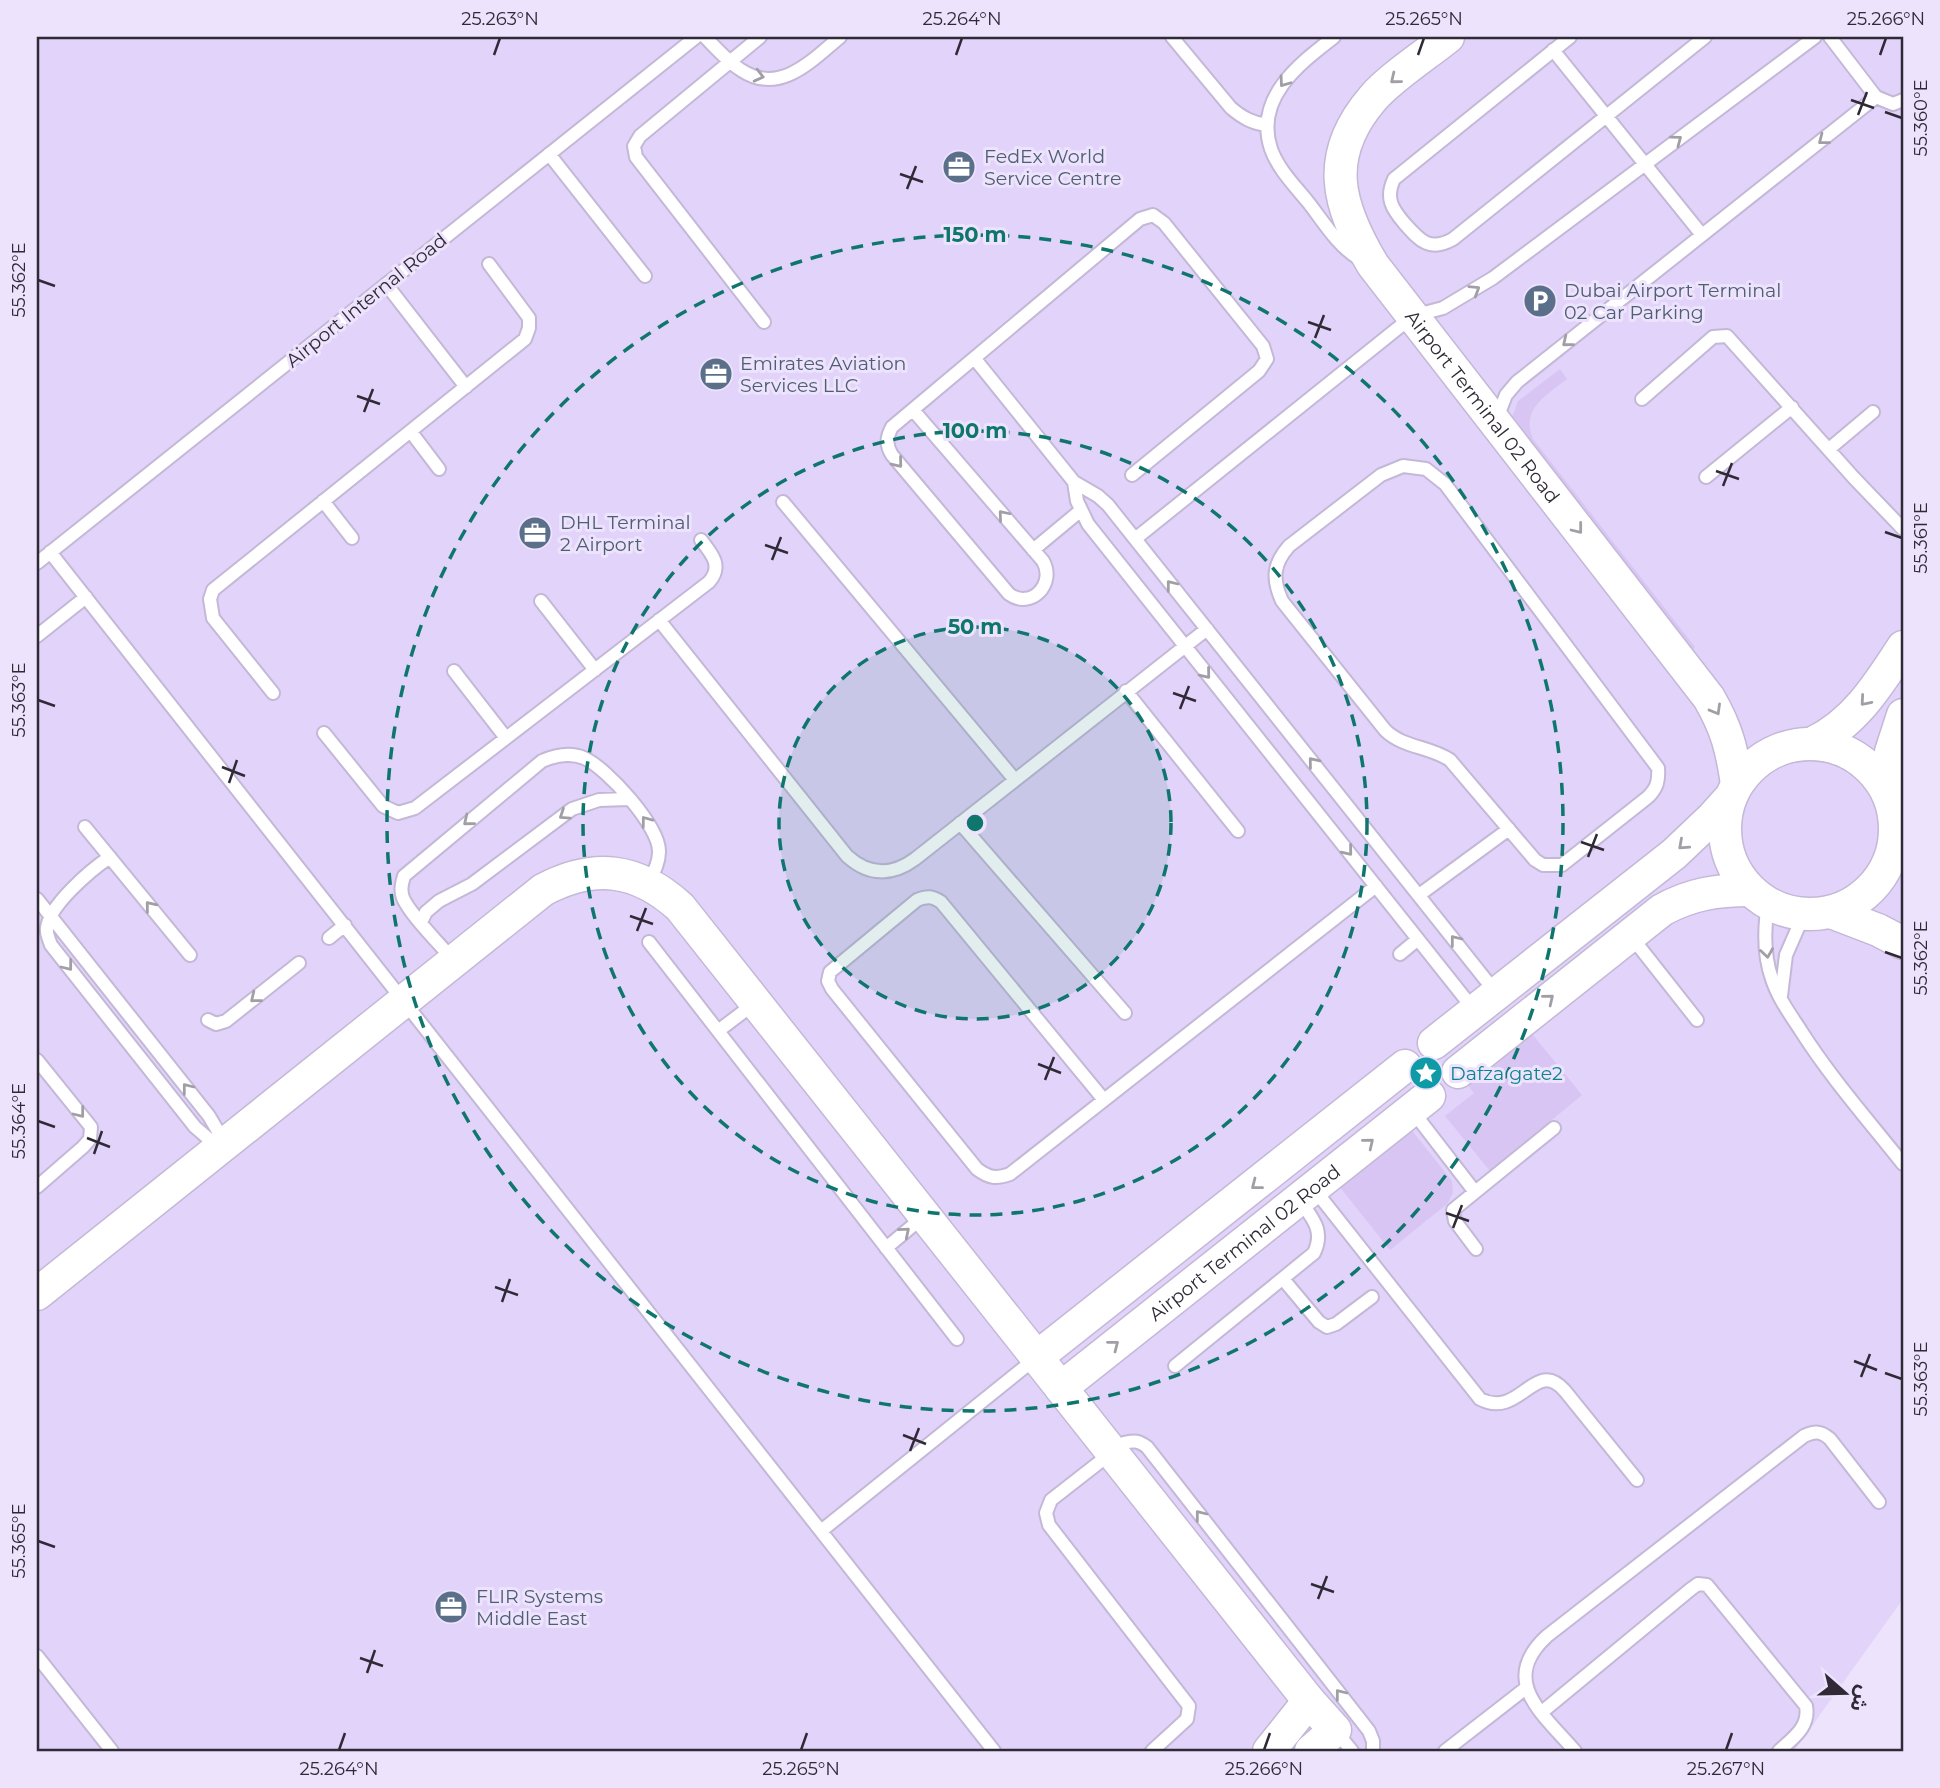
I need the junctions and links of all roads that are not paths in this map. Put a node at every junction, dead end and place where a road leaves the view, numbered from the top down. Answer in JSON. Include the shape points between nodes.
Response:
{"nodes":[{"id":1,"x":696,"y":37,"type":"edge"},
{"id":2,"x":705,"y":37,"type":"edge"},
{"id":3,"x":760,"y":37,"type":"edge"},
{"id":4,"x":840,"y":37,"type":"edge"},
{"id":5,"x":1172,"y":37,"type":"edge"},
{"id":6,"x":1334,"y":37,"type":"edge"},
{"id":7,"x":1448,"y":37,"type":"edge"},
{"id":8,"x":1570,"y":37,"type":"edge"},
{"id":9,"x":1705,"y":37,"type":"edge"},
{"id":10,"x":1815,"y":37,"type":"edge"},
{"id":11,"x":1830,"y":37,"type":"edge"},
{"id":12,"x":1553,"y":50,"type":"junction"},
{"id":13,"x":731,"y":61,"type":"junction"},
{"id":14,"x":1876,"y":97,"type":"junction"},
{"id":15,"x":1903,"y":100,"type":"edge"},
{"id":16,"x":1606,"y":116,"type":"junction"},
{"id":17,"x":1267,"y":125,"type":"junction"},
{"id":18,"x":549,"y":154,"type":"junction"},
{"id":19,"x":1645,"y":164,"type":"junction"},
{"id":20,"x":1702,"y":235,"type":"junction"},
{"id":21,"x":489,"y":264,"type":"dead end"},
{"id":22,"x":1373,"y":265,"type":"junction"},
{"id":23,"x":645,"y":276,"type":"dead end"},
{"id":24,"x":386,"y":284,"type":"junction"},
{"id":25,"x":1413,"y":316,"type":"junction"},
{"id":26,"x":764,"y":321,"type":"dead end"},
{"id":27,"x":975,"y":359,"type":"junction"},
{"id":28,"x":466,"y":387,"type":"junction"},
{"id":29,"x":1642,"y":399,"type":"dead end"},
{"id":30,"x":1792,"y":407,"type":"junction"},
{"id":31,"x":914,"y":410,"type":"junction"},
{"id":32,"x":1873,"y":412,"type":"dead end"},
{"id":33,"x":1496,"y":423,"type":"junction"},
{"id":34,"x":411,"y":432,"type":"junction"},
{"id":35,"x":1829,"y":449,"type":"junction"},
{"id":36,"x":439,"y":469,"type":"dead end"},
{"id":37,"x":1132,"y":475,"type":"dead end"},
{"id":38,"x":1706,"y":477,"type":"dead end"},
{"id":39,"x":1074,"y":482,"type":"junction"},
{"id":40,"x":323,"y":501,"type":"junction"},
{"id":41,"x":783,"y":502,"type":"dead end"},
{"id":42,"x":1080,"y":510,"type":"junction"},
{"id":43,"x":1903,"y":529,"type":"edge"},
{"id":44,"x":352,"y":538,"type":"dead end"},
{"id":45,"x":1135,"y":539,"type":"junction"},
{"id":46,"x":701,"y":540,"type":"dead end"},
{"id":47,"x":1033,"y":550,"type":"junction"},
{"id":48,"x":50,"y":552,"type":"junction"},
{"id":49,"x":37,"y":563,"type":"edge"},
{"id":50,"x":86,"y":597,"type":"junction"},
{"id":51,"x":541,"y":601,"type":"dead end"},
{"id":52,"x":659,"y":620,"type":"junction"},
{"id":53,"x":1207,"y":629,"type":"junction"},
{"id":54,"x":37,"y":636,"type":"edge"},
{"id":55,"x":1184,"y":646,"type":"junction"},
{"id":56,"x":1903,"y":647,"type":"edge"},
{"id":57,"x":594,"y":670,"type":"junction"},
{"id":58,"x":454,"y":671,"type":"dead end"},
{"id":59,"x":1126,"y":691,"type":"junction"},
{"id":60,"x":273,"y":692,"type":"dead end"},
{"id":61,"x":1903,"y":715,"type":"edge"},
{"id":62,"x":324,"y":733,"type":"dead end"},
{"id":63,"x":506,"y":738,"type":"junction"},
{"id":64,"x":1813,"y":743,"type":"junction"},
{"id":65,"x":1015,"y":780,"type":"junction"},
{"id":66,"x":1734,"y":790,"type":"junction"},
{"id":67,"x":1889,"y":796,"type":"junction"},
{"id":68,"x":628,"y":799,"type":"junction"},
{"id":69,"x":960,"y":823,"type":"junction"},
{"id":70,"x":85,"y":827,"type":"dead end"},
{"id":71,"x":1509,"y":829,"type":"junction"},
{"id":72,"x":1238,"y":831,"type":"dead end"},
{"id":73,"x":1898,"y":855,"type":"edge"},
{"id":74,"x":110,"y":857,"type":"junction"},
{"id":75,"x":648,"y":883,"type":"junction"},
{"id":76,"x":1376,"y":886,"type":"junction"},
{"id":77,"x":1419,"y":895,"type":"junction"},
{"id":78,"x":1759,"y":897,"type":"junction"},
{"id":79,"x":37,"y":899,"type":"edge"},
{"id":80,"x":1818,"y":913,"type":"junction"},
{"id":81,"x":51,"y":917,"type":"junction"},
{"id":82,"x":421,"y":922,"type":"junction"},
{"id":83,"x":345,"y":925,"type":"junction"},
{"id":84,"x":1629,"y":934,"type":"junction"},
{"id":85,"x":329,"y":938,"type":"dead end"},
{"id":86,"x":1418,"y":939,"type":"junction"},
{"id":87,"x":649,"y":942,"type":"dead end"},
{"id":88,"x":1903,"y":943,"type":"edge"},
{"id":89,"x":1400,"y":954,"type":"dead end"},
{"id":90,"x":190,"y":955,"type":"dead end"},
{"id":91,"x":454,"y":961,"type":"junction"},
{"id":92,"x":299,"y":962,"type":"dead end"},
{"id":93,"x":1781,"y":1000,"type":"junction"},
{"id":94,"x":404,"y":1001,"type":"junction"},
{"id":95,"x":755,"y":1003,"type":"junction"},
{"id":96,"x":1486,"y":1003,"type":"junction"},
{"id":97,"x":1125,"y":1013,"type":"dead end"},
{"id":98,"x":208,"y":1020,"type":"dead end"},
{"id":99,"x":1697,"y":1020,"type":"dead end"},
{"id":100,"x":718,"y":1031,"type":"junction"},
{"id":101,"x":1509,"y":1032,"type":"junction"},
{"id":102,"x":1434,"y":1043,"type":"dead end"},
{"id":103,"x":37,"y":1060,"type":"edge"},
{"id":104,"x":1405,"y":1066,"type":"dead end"},
{"id":105,"x":1458,"y":1072,"type":"dead end"},
{"id":106,"x":1104,"y":1100,"type":"junction"},
{"id":107,"x":1420,"y":1103,"type":"joint"},
{"id":108,"x":1554,"y":1128,"type":"dead end"},
{"id":109,"x":222,"y":1146,"type":"junction"},
{"id":110,"x":1289,"y":1158,"type":"junction"},
{"id":111,"x":1903,"y":1164,"type":"edge"},
{"id":112,"x":37,"y":1187,"type":"edge"},
{"id":113,"x":1475,"y":1192,"type":"junction"},
{"id":114,"x":1306,"y":1194,"type":"junction"},
{"id":115,"x":924,"y":1216,"type":"junction"},
{"id":116,"x":886,"y":1248,"type":"junction"},
{"id":117,"x":1476,"y":1249,"type":"dead end"},
{"id":118,"x":1283,"y":1279,"type":"junction"},
{"id":119,"x":37,"y":1294,"type":"edge"},
{"id":120,"x":1372,"y":1297,"type":"dead end"},
{"id":121,"x":957,"y":1339,"type":"dead end"},
{"id":122,"x":1037,"y":1357,"type":"junction"},
{"id":123,"x":1175,"y":1366,"type":"dead end"},
{"id":124,"x":1061,"y":1388,"type":"junction"},
{"id":125,"x":1112,"y":1453,"type":"junction"},
{"id":126,"x":1637,"y":1480,"type":"dead end"},
{"id":127,"x":1879,"y":1502,"type":"dead end"},
{"id":128,"x":821,"y":1531,"type":"junction"},
{"id":129,"x":37,"y":1656,"type":"edge"},
{"id":130,"x":1525,"y":1688,"type":"junction"},
{"id":131,"x":1309,"y":1701,"type":"junction"},
{"id":132,"x":1542,"y":1712,"type":"junction"},
{"id":133,"x":1343,"y":1740,"type":"edge"},
{"id":134,"x":113,"y":1751,"type":"edge"},
{"id":135,"x":994,"y":1751,"type":"edge"},
{"id":136,"x":1152,"y":1751,"type":"edge"},
{"id":137,"x":1269,"y":1751,"type":"edge"},
{"id":138,"x":1311,"y":1751,"type":"edge"},
{"id":139,"x":1373,"y":1751,"type":"edge"},
{"id":140,"x":1445,"y":1751,"type":"edge"},
{"id":141,"x":1575,"y":1751,"type":"edge"},
{"id":142,"x":1779,"y":1751,"type":"edge"}],
"edges":[{"from":1,"to":18,"type":"lane","name":"Airport Internal Road"},
{"from":2,"to":13,"type":"lane"},
{"from":3,"to":13,"type":"lane"},
{"from":13,"to":4,"type":"lane","one_way":true,"via":[[753,76],[787,77]]},
{"from":5,"to":17,"type":"lane","via":[[1231,108],[1242,118]]},
{"from":6,"to":17,"type":"lane","one_way":true,"via":[[1286,78],[1272,100]]},
{"from":7,"to":22,"type":"street","name":"Airport Terminal 02 Road","one_way":true,"via":[[1375,96],[1355,122],[1344,149],[1343,204]]},
{"from":8,"to":12,"type":"lane"},
{"from":9,"to":16,"type":"lane"},
{"from":19,"to":10,"type":"lane","one_way":true},
{"from":11,"to":14,"type":"lane"},
{"from":12,"to":16,"type":"lane"},
{"from":12,"to":16,"type":"lane","via":[[1401,171],[1390,188],[1392,208],[1424,243],[1444,244]]},
{"from":13,"to":26,"type":"lane","via":[[640,136],[634,152]]},
{"from":14,"to":15,"type":"lane","via":[[1893,104]]},
{"from":14,"to":20,"type":"lane","one_way":true},
{"from":16,"to":19,"type":"lane"},
{"from":17,"to":22,"type":"lane","via":[[1271,150],[1284,172],[1341,244]]},
{"from":18,"to":23,"type":"lane"},
{"from":18,"to":24,"type":"lane","name":"Airport Internal Road"},
{"from":19,"to":20,"type":"lane"},
{"from":25,"to":19,"type":"lane","one_way":true,"via":[[1469,295]]},
{"from":20,"to":33,"type":"lane","one_way":true,"via":[[1517,382],[1506,395]]},
{"from":21,"to":28,"type":"lane","via":[[529,318],[529,328],[518,347]]},
{"from":22,"to":25,"type":"street","name":"Airport Terminal 02 Road"},
{"from":24,"to":28,"type":"lane"},
{"from":24,"to":48,"type":"lane","name":"Airport Internal Road"},
{"from":25,"to":33,"type":"street","name":"Airport Terminal 02 Road"},
{"from":25,"to":45,"type":"lane"},
{"from":27,"to":31,"type":"lane"},
{"from":27,"to":37,"type":"lane","via":[[1140,219],[1159,217],[1263,346],[1267,359],[1259,371]]},
{"from":27,"to":39,"type":"lane"},
{"from":28,"to":34,"type":"lane"},
{"from":29,"to":30,"type":"lane","via":[[1713,337],[1722,335],[1732,339]]},
{"from":30,"to":35,"type":"lane"},
{"from":30,"to":38,"type":"lane"},
{"from":47,"to":31,"type":"lane","one_way":true},
{"from":31,"to":47,"type":"lane","one_way":true,"via":[[889,433],[892,456],[1018,599],[1032,598],[1047,581],[1046,567]]},
{"from":32,"to":35,"type":"lane"},
{"from":33,"to":66,"type":"street","name":"Airport Terminal 02 Road","one_way":true,"via":[[1709,698],[1732,747]]},
{"from":34,"to":36,"type":"lane"},
{"from":34,"to":40,"type":"lane"},
{"from":35,"to":43,"type":"lane"},
{"from":39,"to":42,"type":"lane"},
{"from":39,"to":45,"type":"lane","via":[[1098,496]]},
{"from":40,"to":44,"type":"lane"},
{"from":40,"to":60,"type":"lane","via":[[219,583],[210,599],[213,618]]},
{"from":41,"to":65,"type":"lane"},
{"from":42,"to":47,"type":"lane"},
{"from":42,"to":55,"type":"lane"},
{"from":53,"to":45,"type":"lane","one_way":true},
{"from":46,"to":52,"type":"lane","via":[[716,563],[714,576]]},
{"from":48,"to":49,"type":"lane","name":"Airport Internal Road"},
{"from":48,"to":50,"type":"lane"},
{"from":50,"to":54,"type":"lane"},
{"from":50,"to":83,"type":"lane"},
{"from":51,"to":57,"type":"lane"},
{"from":52,"to":57,"type":"lane"},
{"from":52,"to":69,"type":"lane","via":[[857,865],[880,872],[905,867]]},
{"from":53,"to":55,"type":"lane"},
{"from":77,"to":53,"type":"lane","one_way":true},
{"from":55,"to":59,"type":"lane"},
{"from":55,"to":76,"type":"lane","one_way":true},
{"from":56,"to":64,"type":"street","one_way":true,"via":[[1861,706],[1828,736]]},
{"from":57,"to":63,"type":"lane"},
{"from":58,"to":63,"type":"lane"},
{"from":59,"to":65,"type":"lane"},
{"from":59,"to":72,"type":"lane"},
{"from":61,"to":67,"type":"street","via":[[1891,752]]},
{"from":62,"to":63,"type":"lane","via":[[383,806],[398,813],[415,808]]},
{"from":64,"to":66,"type":"street","via":[[1777,749],[1748,770]]},
{"from":64,"to":67,"type":"street","via":[[1829,744],[1859,758],[1872,768]]},
{"from":65,"to":69,"type":"lane"},
{"from":66,"to":78,"type":"street","via":[[1725,825],[1728,853],[1737,873]]},
{"from":66,"to":96,"type":"street","one_way":true,"via":[[1674,854]]},
{"from":67,"to":73,"type":"street"},
{"from":75,"to":68,"type":"lane","one_way":true,"via":[[657,865],[657,838]]},
{"from":68,"to":82,"type":"lane","one_way":true,"via":[[598,800],[572,809],[472,884],[439,901]]},
{"from":68,"to":82,"type":"lane","one_way":true,"via":[[584,758],[562,755],[542,761],[404,876],[402,896]]},
{"from":69,"to":97,"type":"lane"},
{"from":70,"to":74,"type":"lane"},
{"from":71,"to":71,"type":"lane","via":[[1535,860],[1562,865],[1656,789],[1658,768],[1445,484],[1426,469],[1392,468],[1289,546],[1279,557],[1275,587],[1385,730],[1400,742],[1434,750],[1450,760]]},
{"from":71,"to":77,"type":"lane"},
{"from":73,"to":80,"type":"street","via":[[1855,901]]},
{"from":74,"to":81,"type":"lane","via":[[75,886]]},
{"from":90,"to":74,"type":"lane","one_way":true},
{"from":75,"to":91,"type":"street","via":[[611,873],[559,882]]},
{"from":75,"to":95,"type":"street","via":[[680,907]]},
{"from":76,"to":86,"type":"lane"},
{"from":76,"to":106,"type":"lane"},
{"from":96,"to":77,"type":"lane","one_way":true},
{"from":78,"to":80,"type":"street","via":[[1791,912]]},
{"from":78,"to":84,"type":"street","via":[[1722,890],[1701,893],[1681,900]]},
{"from":78,"to":93,"type":"lane","one_way":true,"via":[[1771,977]]},
{"from":79,"to":81,"type":"lane"},
{"from":80,"to":88,"type":"street","via":[[1878,930]]},
{"from":80,"to":93,"type":"lane","via":[[1793,934]]},
{"from":109,"to":81,"type":"lane","one_way":true,"via":[[209,1116]]},
{"from":81,"to":109,"type":"lane","one_way":true,"via":[[47,927],[51,944],[195,1127]]},
{"from":82,"to":91,"type":"lane"},
{"from":83,"to":85,"type":"lane"},
{"from":83,"to":94,"type":"lane"},
{"from":84,"to":99,"type":"lane"},
{"from":101,"to":84,"type":"street","one_way":true},
{"from":86,"to":89,"type":"lane"},
{"from":86,"to":96,"type":"lane"},
{"from":87,"to":100,"type":"lane"},
{"from":91,"to":94,"type":"street"},
{"from":92,"to":98,"type":"lane","one_way":true,"via":[[226,1021],[216,1024]]},
{"from":93,"to":111,"type":"lane","via":[[1816,1055]]},
{"from":94,"to":109,"type":"street"},
{"from":94,"to":128,"type":"lane"},
{"from":95,"to":100,"type":"lane"},
{"from":95,"to":115,"type":"street"},
{"from":96,"to":101,"type":"street"},
{"from":96,"to":102,"type":"street"},
{"from":100,"to":116,"type":"lane"},
{"from":101,"to":105,"type":"street"},
{"from":103,"to":112,"type":"lane","one_way":true,"via":[[91,1128],[83,1147]]},
{"from":104,"to":110,"type":"street","name":"Airport Terminal 02 Road"},
{"from":106,"to":106,"type":"lane","via":[[1010,1174],[987,1177],[832,989],[830,972],[918,900],[934,897]]},
{"from":107,"to":113,"type":"lane"},
{"from":114,"to":107,"type":"street","name":"Airport Terminal 02 Road","one_way":true},
{"from":108,"to":113,"type":"lane"},
{"from":109,"to":119,"type":"street"},
{"from":110,"to":114,"type":"street"},
{"from":110,"to":122,"type":"street","name":"Airport Terminal 02 Road","one_way":true},
{"from":113,"to":117,"type":"lane","via":[[1453,1210],[1453,1216]]},
{"from":114,"to":118,"type":"lane","via":[[1319,1242]]},
{"from":124,"to":114,"type":"street","name":"Airport Terminal 02 Road","one_way":true},
{"from":114,"to":126,"type":"lane","via":[[1480,1399],[1503,1404],[1539,1381],[1553,1382]]},
{"from":116,"to":115,"type":"lane","one_way":true},
{"from":115,"to":122,"type":"street"},
{"from":116,"to":121,"type":"lane"},
{"from":118,"to":120,"type":"lane","via":[[1327,1326]]},
{"from":118,"to":123,"type":"lane"},
{"from":122,"to":124,"type":"street"},
{"from":122,"to":128,"type":"lane"},
{"from":124,"to":125,"type":"street"},
{"from":125,"to":131,"type":"street"},
{"from":125,"to":136,"type":"lane","via":[[1051,1500],[1046,1519],[1189,1706],[1187,1719]]},
{"from":139,"to":125,"type":"lane","one_way":true,"via":[[1369,1731],[1147,1447],[1132,1441]]},
{"from":127,"to":130,"type":"lane","via":[[1829,1439],[1822,1433],[1804,1436],[1532,1649],[1525,1668]]},
{"from":128,"to":135,"type":"lane"},
{"from":129,"to":134,"type":"lane"},
{"from":130,"to":132,"type":"lane"},
{"from":130,"to":140,"type":"lane"},
{"from":131,"to":133,"type":"street"},
{"from":131,"to":137,"type":"street"},
{"from":132,"to":141,"type":"lane"},
{"from":132,"to":142,"type":"lane","via":[[1698,1584],[1707,1586],[1806,1706],[1805,1723]]},
{"from":133,"to":138,"type":"street"}]}
